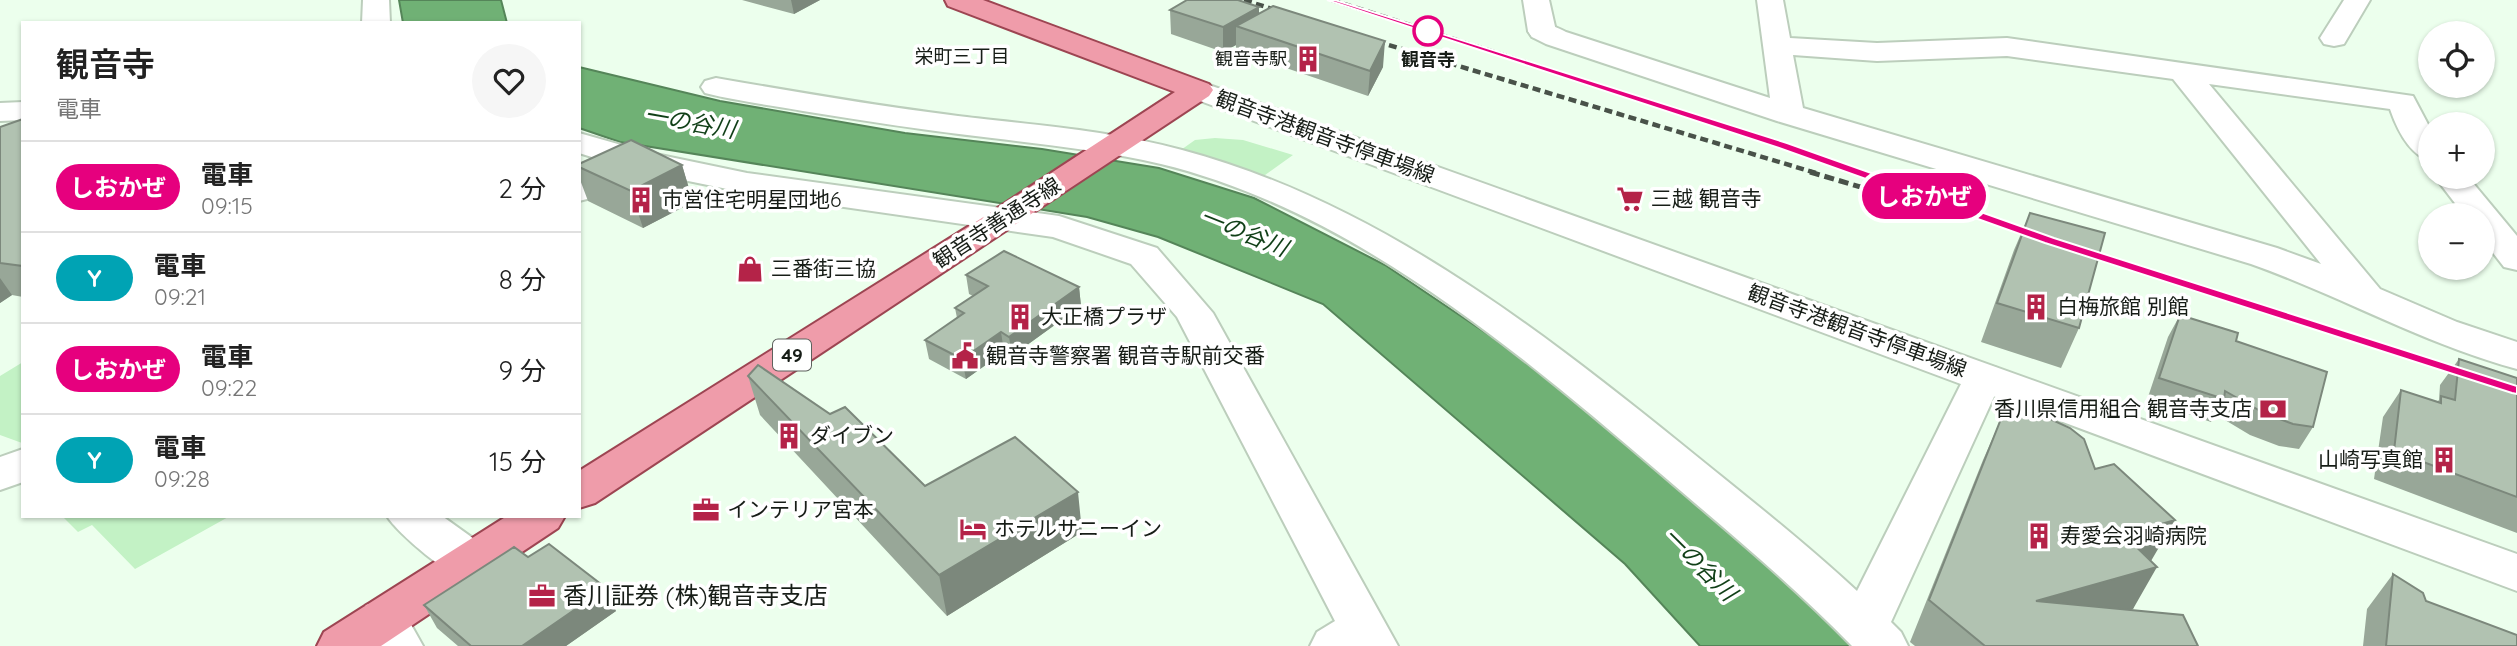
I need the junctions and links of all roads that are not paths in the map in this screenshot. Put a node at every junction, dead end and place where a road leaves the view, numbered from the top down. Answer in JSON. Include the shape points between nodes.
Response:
{"nodes":[{"id":1,"x":376,"y":0,"type":"edge"},
{"id":2,"x":958,"y":0,"type":"edge"},
{"id":3,"x":1770,"y":0,"type":"edge"},
{"id":4,"x":2357,"y":0,"type":"edge"},
{"id":5,"x":1539,"y":16,"type":"edge"},
{"id":6,"x":376,"y":21,"type":"edge"},
{"id":7,"x":2334,"y":38,"type":"dead end"},
{"id":8,"x":1778,"y":46,"type":"junction"},
{"id":9,"x":2183,"y":72,"type":"junction"},
{"id":10,"x":716,"y":87,"type":"dead end"},
{"id":11,"x":1198,"y":90,"type":"junction"},
{"id":12,"x":21,"y":111,"type":"edge"},
{"id":13,"x":0,"y":112,"type":"edge"},
{"id":14,"x":1788,"y":114,"type":"junction"},
{"id":15,"x":2418,"y":135,"type":"edge"},
{"id":16,"x":581,"y":144,"type":"edge"},
{"id":17,"x":1113,"y":147,"type":"junction"},
{"id":18,"x":640,"y":161,"type":"junction"},
{"id":19,"x":2461,"y":189,"type":"edge"},
{"id":20,"x":581,"y":190,"type":"edge"},
{"id":21,"x":2472,"y":203,"type":"edge"},
{"id":22,"x":1005,"y":218,"type":"junction"},
{"id":23,"x":2495,"y":232,"type":"edge"},
{"id":24,"x":2517,"y":259,"type":"edge"},
{"id":25,"x":2366,"y":296,"type":"junction"},
{"id":26,"x":2517,"y":356,"type":"edge"},
{"id":27,"x":1983,"y":377,"type":"junction"},
{"id":28,"x":21,"y":465,"type":"edge"},
{"id":29,"x":0,"y":475,"type":"edge"},
{"id":30,"x":581,"y":491,"type":"edge"},
{"id":31,"x":413,"y":518,"type":"edge"},
{"id":32,"x":539,"y":518,"type":"edge"},
{"id":33,"x":471,"y":562,"type":"junction"},
{"id":34,"x":2517,"y":573,"type":"edge"},
{"id":35,"x":391,"y":633,"type":"edge"},
{"id":36,"x":1873,"y":636,"type":"edge"},
{"id":37,"x":1358,"y":640,"type":"edge"},
{"id":38,"x":342,"y":646,"type":"edge"}],
"edges":[{"from":1,"to":6,"type":"street"},
{"from":2,"to":11,"type":"main road"},
{"from":3,"to":8,"type":"street"},
{"from":4,"to":7,"type":"street"},
{"from":5,"to":14,"type":"street","via":[[1556,38]]},
{"from":8,"to":9,"type":"street","via":[[1877,52],[2007,47]]},
{"from":8,"to":14,"type":"street"},
{"from":9,"to":15,"type":"street","via":[[2402,102]]},
{"from":9,"to":25,"type":"street"},
{"from":10,"to":17,"type":"street"},
{"from":11,"to":17,"type":"main road","name":"観音寺善通寺線","number":"49"},
{"from":11,"to":27,"type":"street","name":"観音寺港観音寺停車場線"},
{"from":12,"to":13,"type":"street"},
{"from":14,"to":25,"type":"street","via":[[2264,256]]},
{"from":16,"to":18,"type":"street"},
{"from":17,"to":22,"type":"main road","name":"観音寺善通寺線","number":"49"},
{"from":17,"to":36,"type":"street","via":[[1173,157],[1255,182],[1409,263],[1485,313],[1626,420]]},
{"from":18,"to":20,"type":"street"},
{"from":18,"to":22,"type":"street","via":[[761,185]]},
{"from":19,"to":21,"type":"street"},
{"from":22,"to":30,"type":"main road","name":"観音寺善通寺線","number":"49"},
{"from":22,"to":37,"type":"street","via":[[1059,227],[1144,256],[1194,313]]},
{"from":23,"to":24,"type":"street"},
{"from":25,"to":26,"type":"street","via":[[2443,331]]},
{"from":27,"to":34,"type":"street","name":"観音寺港観音寺停車場線"},
{"from":27,"to":36,"type":"street"},
{"from":28,"to":29,"type":"street"},
{"from":31,"to":33,"type":"street"},
{"from":32,"to":33,"type":"main road"},
{"from":33,"to":35,"type":"main road"},
{"from":35,"to":38,"type":"main road"}]}
